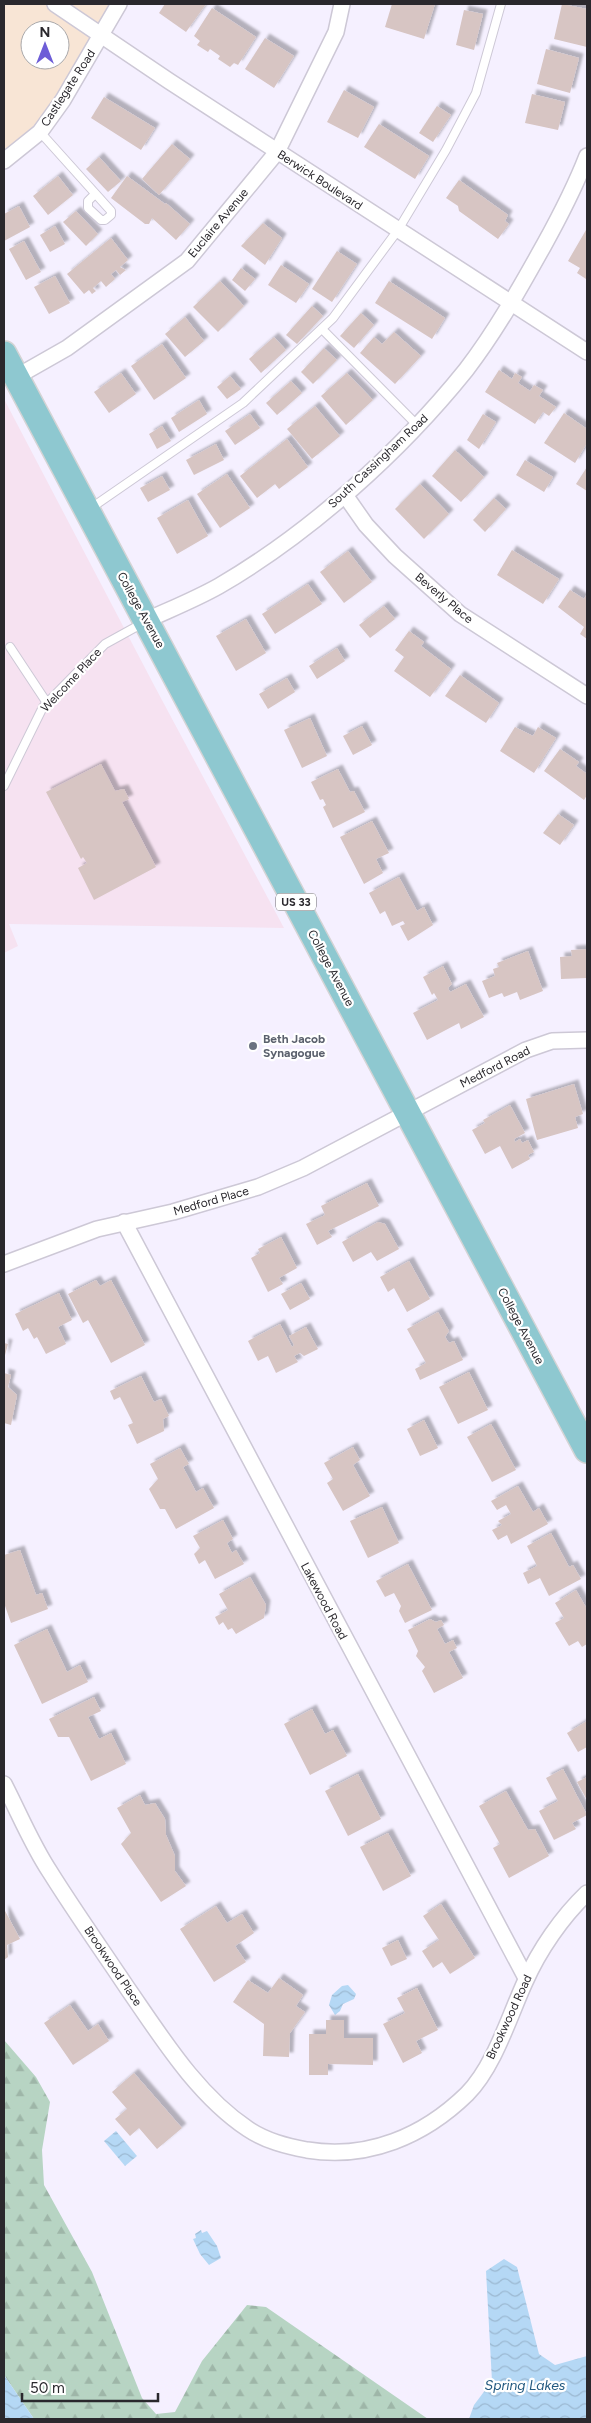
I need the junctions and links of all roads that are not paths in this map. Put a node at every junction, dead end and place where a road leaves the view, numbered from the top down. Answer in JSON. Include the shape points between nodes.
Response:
{"nodes":[{"id":1,"x":55,"y":4,"type":"edge"},
{"id":2,"x":119,"y":4,"type":"edge"},
{"id":3,"x":342,"y":4,"type":"edge"},
{"id":4,"x":501,"y":4,"type":"edge"},
{"id":5,"x":101,"y":37,"type":"junction"},
{"id":6,"x":40,"y":132,"type":"junction"},
{"id":7,"x":277,"y":152,"type":"junction"},
{"id":8,"x":587,"y":156,"type":"edge"},
{"id":9,"x":4,"y":161,"type":"edge"},
{"id":10,"x":95,"y":194,"type":"dead end"},
{"id":11,"x":398,"y":230,"type":"junction"},
{"id":12,"x":512,"y":304,"type":"junction"},
{"id":13,"x":322,"y":329,"type":"junction"},
{"id":14,"x":587,"y":352,"type":"edge"},
{"id":15,"x":4,"y":354,"type":"edge"},
{"id":16,"x":13,"y":378,"type":"junction"},
{"id":17,"x":418,"y":426,"type":"junction"},
{"id":18,"x":345,"y":495,"type":"junction"},
{"id":19,"x":88,"y":511,"type":"junction"},
{"id":20,"x":147,"y":620,"type":"junction"},
{"id":21,"x":10,"y":647,"type":"dead end"},
{"id":22,"x":587,"y":696,"type":"edge"},
{"id":23,"x":47,"y":703,"type":"junction"},
{"id":24,"x":4,"y":786,"type":"edge"},
{"id":25,"x":587,"y":1040,"type":"edge"},
{"id":26,"x":407,"y":1112,"type":"junction"},
{"id":27,"x":124,"y":1222,"type":"junction"},
{"id":28,"x":4,"y":1264,"type":"edge"},
{"id":29,"x":587,"y":1450,"type":"edge"},
{"id":30,"x":4,"y":1784,"type":"edge"},
{"id":31,"x":587,"y":1893,"type":"edge"},
{"id":32,"x":526,"y":1978,"type":"junction"},
{"id":33,"x":248,"y":2129,"type":"joint"}],
"edges":[{"from":1,"to":5,"type":"street","name":"Berwick Boulevard"},
{"from":2,"to":5,"type":"street","name":"Castlegate Road"},
{"from":3,"to":7,"type":"street","name":"Euclaire Avenue","via":[[336,32]]},
{"from":4,"to":11,"type":"lane","via":[[476,94]]},
{"from":5,"to":6,"type":"street","name":"Castlegate Road"},
{"from":5,"to":7,"type":"street","name":"Berwick Boulevard"},
{"from":6,"to":9,"type":"street","name":"Castlegate Road"},
{"from":6,"to":10,"type":"lane"},
{"from":7,"to":11,"type":"street","name":"Berwick Boulevard"},
{"from":7,"to":16,"type":"street","name":"Euclaire Avenue","via":[[187,261],[67,348]]},
{"from":8,"to":12,"type":"street","name":"South Cassingham Road","via":[[564,207]]},
{"from":11,"to":12,"type":"street","name":"Berwick Boulevard"},
{"from":11,"to":13,"type":"lane","via":[[334,318]]},
{"from":12,"to":14,"type":"street","name":"Berwick Boulevard"},
{"from":12,"to":17,"type":"street","name":"South Cassingham Road","via":[[466,369]]},
{"from":13,"to":17,"type":"lane"},
{"from":13,"to":19,"type":"lane","via":[[243,403]]},
{"from":15,"to":16,"type":"main road","name":"College Avenue","number":"US 33"},
{"from":16,"to":19,"type":"main road","name":"College Avenue","number":"US 33"},
{"from":17,"to":18,"type":"street","name":"South Cassingham Road"},
{"from":18,"to":20,"type":"street","name":"South Cassingham Road","via":[[290,538],[219,586]]},
{"from":18,"to":22,"type":"street","name":"Beverly Place","via":[[366,525],[395,556],[460,614]]},
{"from":19,"to":20,"type":"main road","name":"College Avenue","number":"US 33"},
{"from":20,"to":23,"type":"lane","name":"Welcome Place","via":[[105,644]]},
{"from":20,"to":26,"type":"main road","name":"College Avenue","number":"US 33"},
{"from":21,"to":23,"type":"lane"},
{"from":23,"to":24,"type":"lane","name":"Welcome Place"},
{"from":25,"to":26,"type":"street","name":"Medford Road","via":[[552,1040],[526,1050]]},
{"from":26,"to":27,"type":"street","name":"Medford Place","via":[[303,1168],[258,1187],[173,1212]]},
{"from":26,"to":29,"type":"main road","name":"College Avenue","number":"US 33"},
{"from":27,"to":28,"type":"street","name":"Medford Place","via":[[98,1228]]},
{"from":27,"to":32,"type":"street","name":"Lakewood Road"},
{"from":30,"to":33,"type":"street","name":"Brookwood Place","via":[[48,1870],[149,2020],[198,2084]]},
{"from":31,"to":32,"type":"street","name":"Brookwood Road","via":[[551,1936]]},
{"from":32,"to":33,"type":"street","name":"Brookwood Road","via":[[483,2072],[469,2091],[432,2124],[395,2142],[350,2153],[285,2146]]}]}
